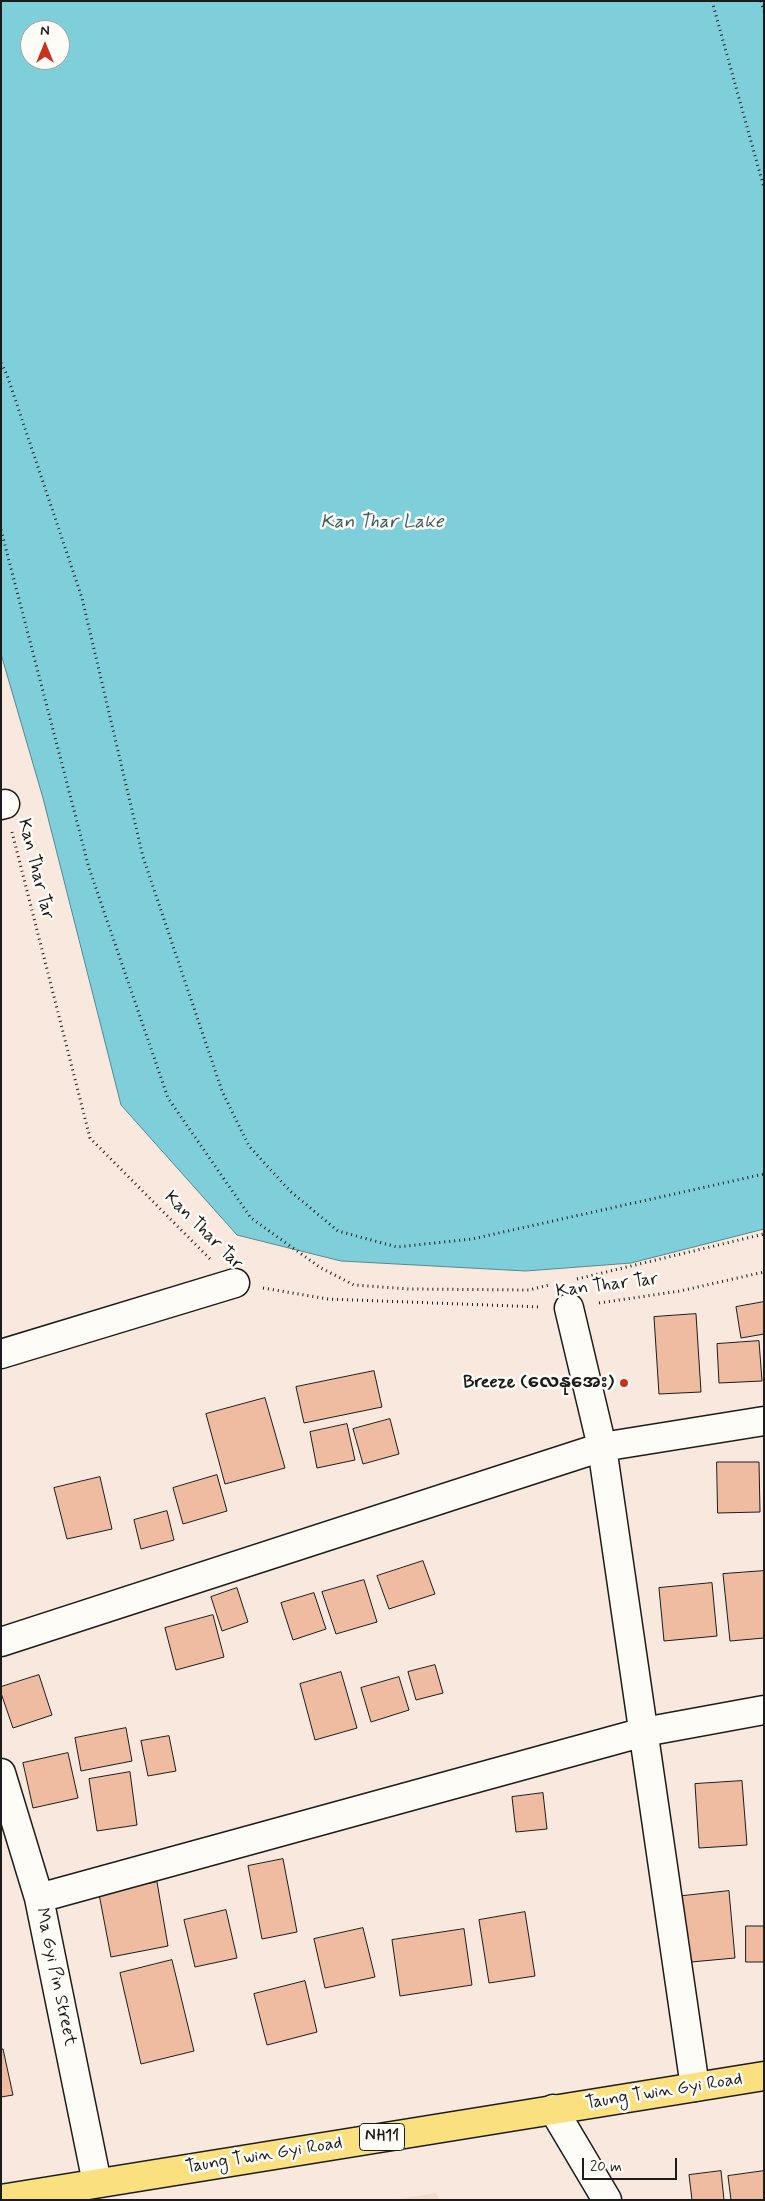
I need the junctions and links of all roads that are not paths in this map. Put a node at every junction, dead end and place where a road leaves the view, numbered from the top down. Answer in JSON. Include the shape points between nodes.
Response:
{"nodes":[{"id":1,"x":235,"y":1283,"type":"road end"},
{"id":2,"x":569,"y":1308,"type":"road end"},
{"id":3,"x":1,"y":1354,"type":"edge"},
{"id":4,"x":764,"y":1421,"type":"edge"},
{"id":5,"x":602,"y":1446,"type":"junction"},
{"id":6,"x":1,"y":1642,"type":"edge"},
{"id":7,"x":764,"y":1710,"type":"edge"},
{"id":8,"x":644,"y":1732,"type":"junction"},
{"id":9,"x":1,"y":1773,"type":"edge"},
{"id":10,"x":38,"y":1898,"type":"junction"},
{"id":11,"x":764,"y":2076,"type":"edge"},
{"id":12,"x":695,"y":2087,"type":"junction"},
{"id":13,"x":553,"y":2109,"type":"junction"},
{"id":14,"x":97,"y":2183,"type":"junction"},
{"id":15,"x":1,"y":2199,"type":"edge"},
{"id":16,"x":607,"y":2200,"type":"edge"}],
"edges":[{"from":1,"to":3,"type":"street"},
{"from":2,"to":5,"type":"street"},
{"from":4,"to":5,"type":"street"},
{"from":5,"to":6,"type":"street"},
{"from":5,"to":8,"type":"street"},
{"from":7,"to":8,"type":"street"},
{"from":8,"to":10,"type":"street"},
{"from":8,"to":12,"type":"street"},
{"from":9,"to":10,"type":"street","name":"Ma Gyi Pin Street"},
{"from":10,"to":14,"type":"street","name":"Ma Gyi Pin Street"},
{"from":11,"to":12,"type":"highway","name":"Taung Twin Gyi Road","number":"NH11"},
{"from":12,"to":13,"type":"highway","name":"Taung Twin Gyi Road","number":"NH11"},
{"from":13,"to":14,"type":"highway","name":"Taung Twin Gyi Road","number":"NH11"},
{"from":13,"to":16,"type":"street"},
{"from":14,"to":15,"type":"highway","name":"Taung Twin Gyi Road","number":"NH11"}]}
